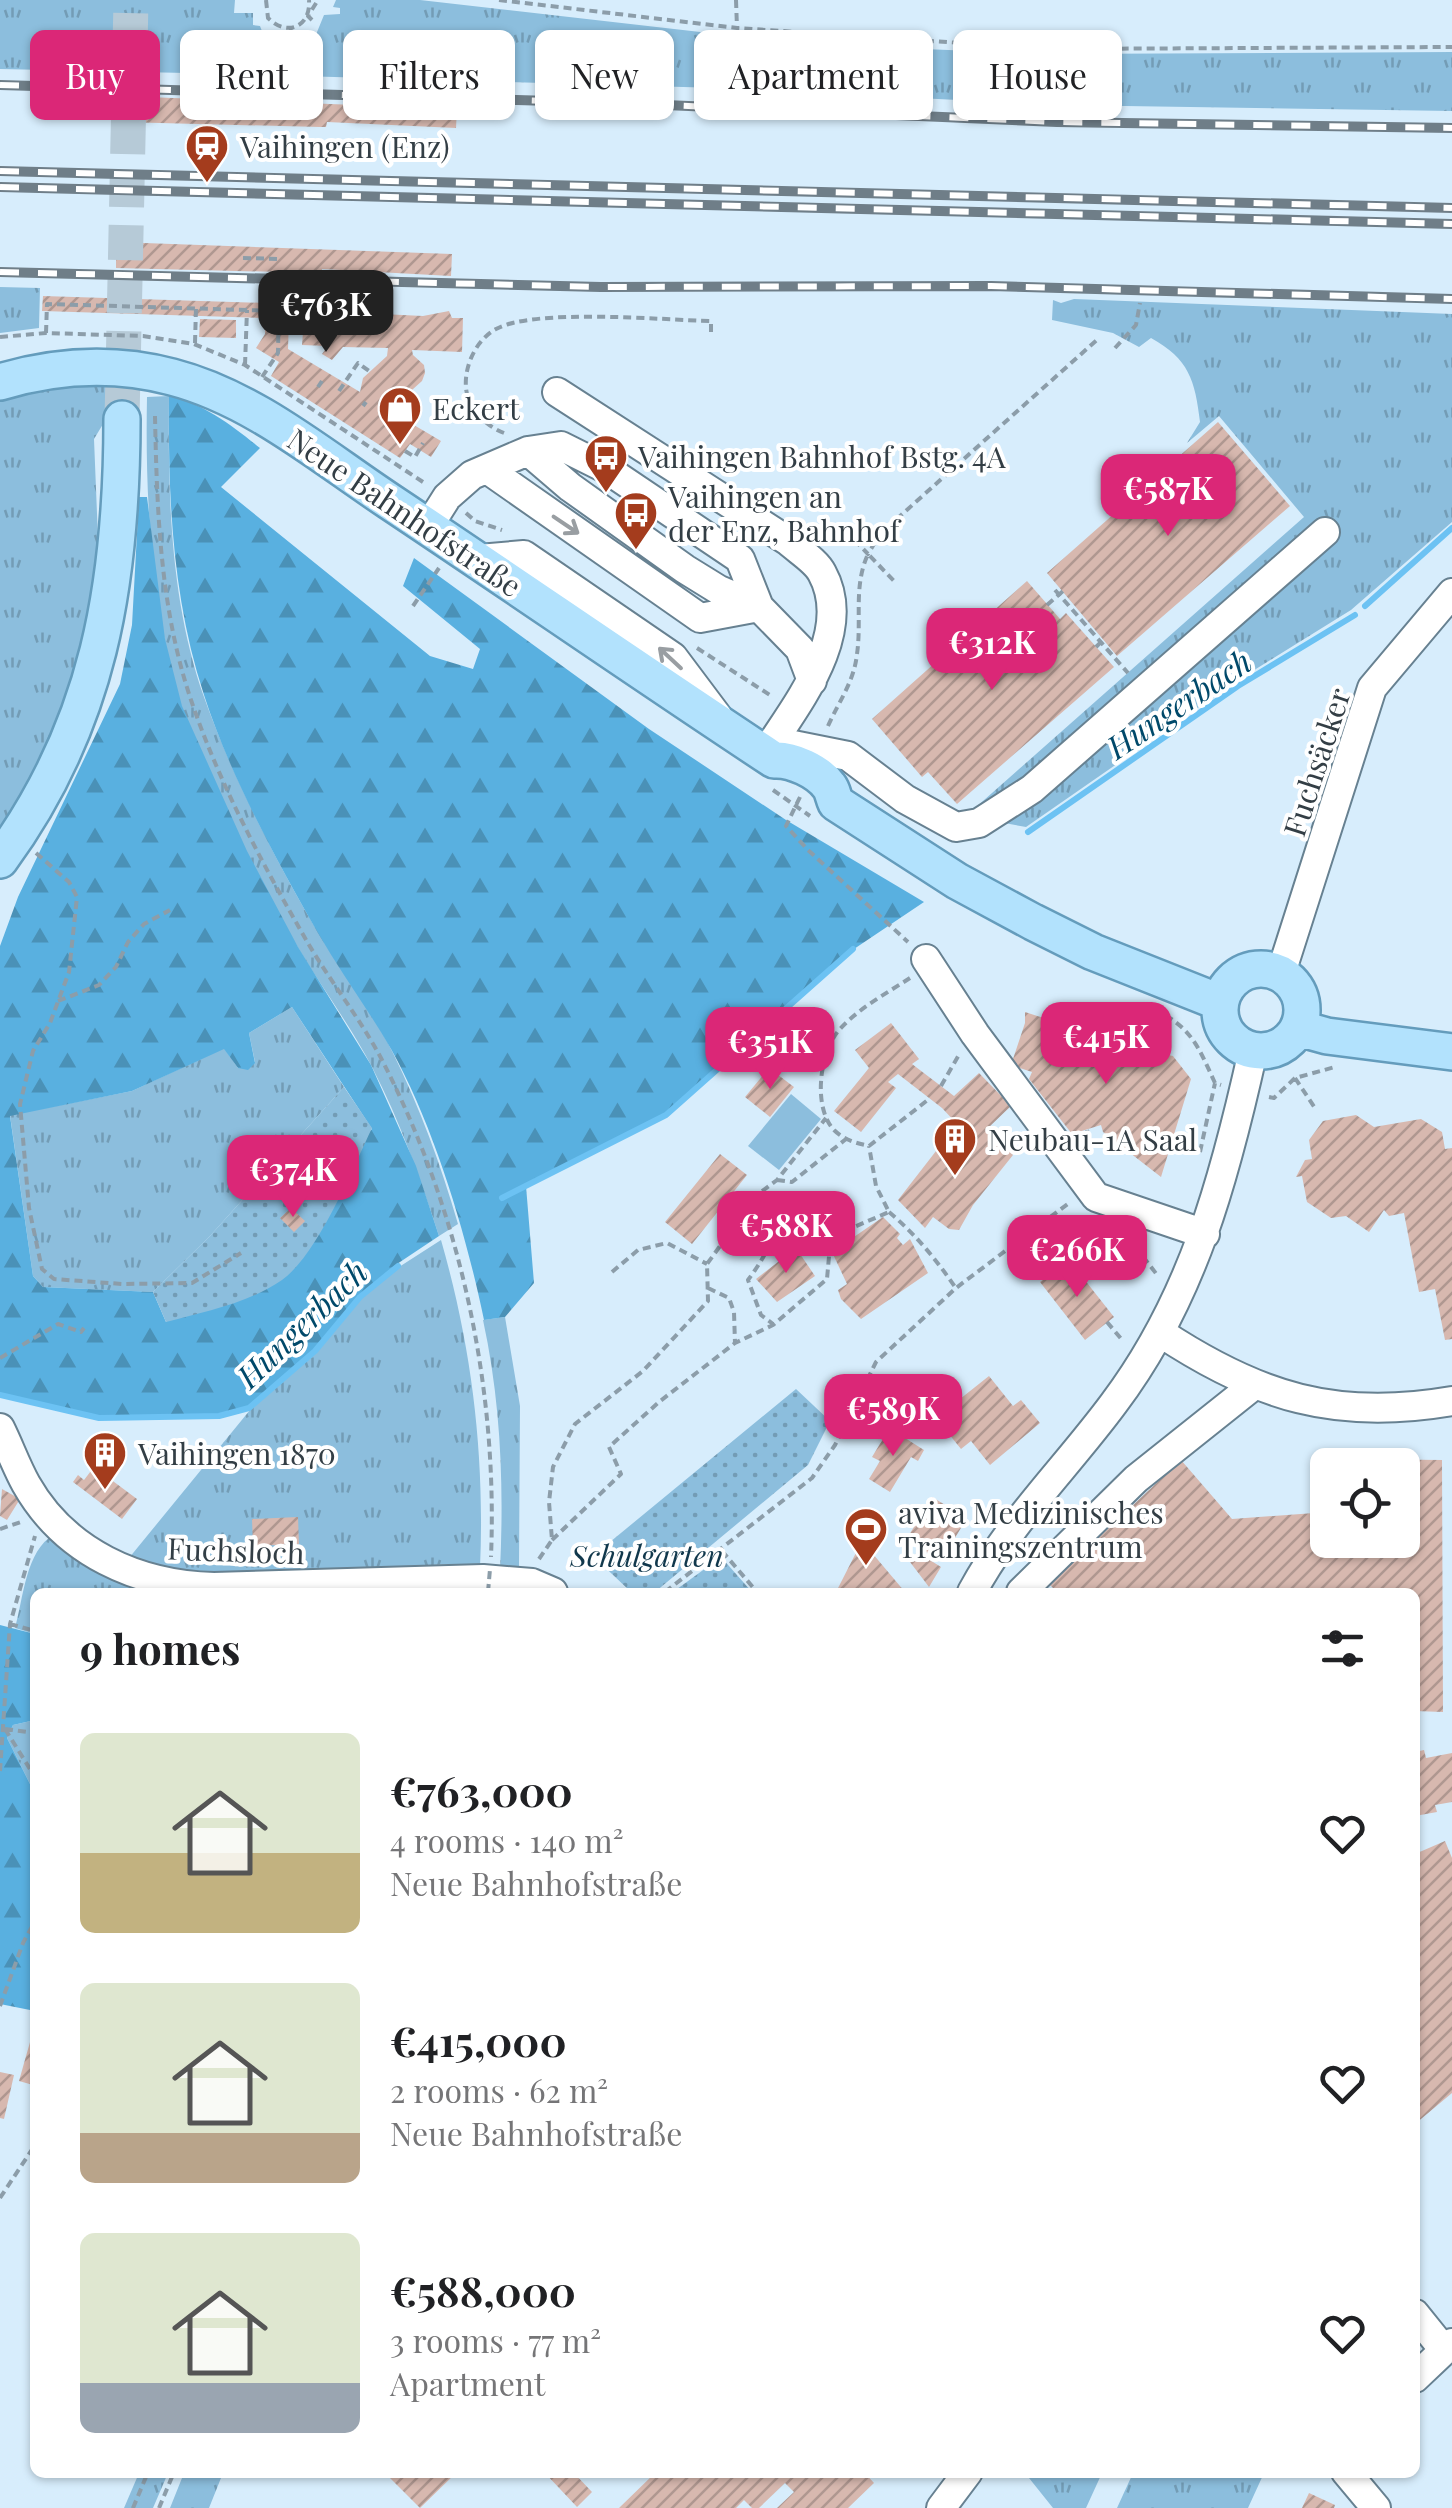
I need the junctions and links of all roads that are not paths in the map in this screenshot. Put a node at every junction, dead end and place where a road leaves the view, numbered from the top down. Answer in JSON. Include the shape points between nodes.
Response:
{"nodes":[{"id":1,"x":0,"y":382,"type":"edge"},
{"id":2,"x":557,"y":392,"type":"dead end"},
{"id":3,"x":139,"y":418,"type":"tunnel mouth"},
{"id":4,"x":518,"y":443,"type":"junction"},
{"id":5,"x":486,"y":468,"type":"junction"},
{"id":6,"x":428,"y":527,"type":"junction"},
{"id":7,"x":1325,"y":532,"type":"dead end"},
{"id":8,"x":1452,"y":593,"type":"edge"},
{"id":9,"x":758,"y":607,"type":"junction"},
{"id":10,"x":812,"y":682,"type":"junction"},
{"id":11,"x":771,"y":751,"type":"junction"},
{"id":12,"x":8,"y":849,"type":"edge"},
{"id":13,"x":930,"y":964,"type":"road end"},
{"id":14,"x":1281,"y":973,"type":"junction"},
{"id":15,"x":1220,"y":1002,"type":"junction"},
{"id":16,"x":1298,"y":1028,"type":"junction"},
{"id":17,"x":1253,"y":1050,"type":"junction"},
{"id":18,"x":1452,"y":1052,"type":"edge"},
{"id":19,"x":1205,"y":1234,"type":"junction"},
{"id":20,"x":1161,"y":1334,"type":"junction"},
{"id":21,"x":1254,"y":1385,"type":"junction"},
{"id":22,"x":1452,"y":1401,"type":"edge"},
{"id":23,"x":0,"y":1428,"type":"edge"},
{"id":24,"x":490,"y":1580,"type":"edge"},
{"id":25,"x":543,"y":1588,"type":"edge"},
{"id":26,"x":974,"y":1588,"type":"edge"},
{"id":27,"x":1026,"y":1588,"type":"edge"},
{"id":28,"x":1420,"y":2319,"type":"edge"},
{"id":29,"x":1448,"y":2347,"type":"edge"},
{"id":30,"x":1420,"y":2373,"type":"edge"},
{"id":31,"x":964,"y":2478,"type":"edge"},
{"id":32,"x":1351,"y":2478,"type":"edge"},
{"id":33,"x":941,"y":2508,"type":"edge"},
{"id":34,"x":1376,"y":2508,"type":"edge"}],
"edges":[{"from":1,"to":6,"type":"main road","name":"Neue Bahnhofstraße","via":[[49,370],[106,367],[198,385],[276,425]]},
{"from":2,"to":10,"type":"street","via":[[821,570],[830,614]]},
{"from":3,"to":12,"type":"main road","via":[[91,683],[48,783]]},
{"from":4,"to":5,"type":"street"},
{"from":4,"to":9,"type":"street","via":[[685,569]]},
{"from":4,"to":9,"type":"street","via":[[560,446],[589,459],[733,554]]},
{"from":5,"to":6,"type":"street","via":[[448,497]]},
{"from":5,"to":9,"type":"street","one_way":true,"via":[[700,618]]},
{"from":6,"to":11,"type":"main road","name":"Neue Bahnhofstraße"},
{"from":7,"to":11,"type":"street","via":[[1032,789],[979,823],[956,827],[848,756]]},
{"from":8,"to":14,"type":"street","name":"Fuchsäcker","via":[[1372,688]]},
{"from":9,"to":10,"type":"street","via":[[800,649]]},
{"from":10,"to":11,"type":"street"},
{"from":11,"to":15,"type":"main road","name":"Neue Bahnhofstraße","via":[[777,773],[820,804],[836,803],[957,881],[1093,952]]},
{"from":13,"to":19,"type":"street","via":[[1096,1197]]},
{"from":14,"to":15,"type":"main road","via":[[1266,968],[1236,976]]},
{"from":14,"to":16,"type":"main road","via":[[1300,997]]},
{"from":15,"to":17,"type":"main road","via":[[1226,1034]]},
{"from":16,"to":17,"type":"main road","via":[[1280,1047]]},
{"from":16,"to":18,"type":"main road"},
{"from":17,"to":19,"type":"street"},
{"from":19,"to":20,"type":"street"},
{"from":20,"to":21,"type":"street"},
{"from":20,"to":26,"type":"street","via":[[1114,1403],[1014,1523]]},
{"from":21,"to":22,"type":"street","via":[[1299,1400],[1370,1410]]},
{"from":21,"to":27,"type":"street","via":[[1136,1478]]},
{"from":23,"to":24,"type":"street","name":"Fuchsloch","via":[[26,1482],[76,1542],[108,1562],[170,1584]]},
{"from":24,"to":25,"type":"street","name":"Fuchsloch"},
{"from":28,"to":29,"type":"street"},
{"from":29,"to":30,"type":"street"},
{"from":31,"to":33,"type":"street"},
{"from":32,"to":34,"type":"street"}]}
